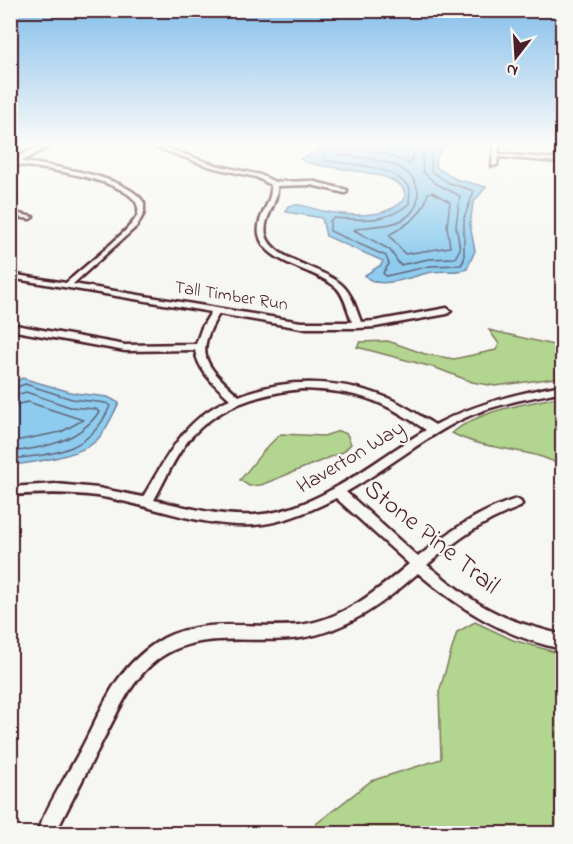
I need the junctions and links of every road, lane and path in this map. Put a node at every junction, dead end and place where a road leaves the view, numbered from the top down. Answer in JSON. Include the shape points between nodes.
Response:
{"nodes":[{"id":1,"x":111,"y":183,"type":"edge"},
{"id":2,"x":297,"y":183,"type":"edge"},
{"id":3,"x":312,"y":183,"type":"edge"},
{"id":4,"x":274,"y":184,"type":"joint"},
{"id":5,"x":345,"y":192,"type":"dead end"},
{"id":6,"x":10,"y":214,"type":"edge"},
{"id":7,"x":30,"y":217,"type":"dead end"},
{"id":8,"x":10,"y":276,"type":"edge"},
{"id":9,"x":67,"y":286,"type":"junction"},
{"id":10,"x":216,"y":311,"type":"junction"},
{"id":11,"x":447,"y":311,"type":"dead end"},
{"id":12,"x":358,"y":325,"type":"junction"},
{"id":13,"x":10,"y":327,"type":"edge"},
{"id":14,"x":198,"y":347,"type":"junction"},
{"id":15,"x":562,"y":388,"type":"edge"},
{"id":16,"x":237,"y":400,"type":"junction"},
{"id":17,"x":434,"y":430,"type":"junction"},
{"id":18,"x":10,"y":491,"type":"edge"},
{"id":19,"x":337,"y":492,"type":"junction"},
{"id":20,"x":146,"y":503,"type":"junction"},
{"id":21,"x":516,"y":504,"type":"dead end"},
{"id":22,"x":419,"y":563,"type":"junction"},
{"id":23,"x":562,"y":642,"type":"edge"},
{"id":24,"x":45,"y":834,"type":"edge"}],
"edges":[{"from":1,"to":9,"type":"street","via":[[130,192],[140,202],[141,213],[135,225]]},
{"from":2,"to":4,"type":"street"},
{"from":3,"to":5,"type":"street"},
{"from":4,"to":12,"type":"street","via":[[275,193],[262,229],[265,241],[282,256],[341,288]]},
{"from":6,"to":7,"type":"street"},
{"from":8,"to":9,"type":"street","name":"Tall Timber Run"},
{"from":9,"to":10,"type":"street","name":"Tall Timber Run"},
{"from":10,"to":12,"type":"street","name":"Tall Timber Run","via":[[301,325]]},
{"from":10,"to":14,"type":"street","via":[[201,333]]},
{"from":11,"to":12,"type":"street","name":"Tall Timber Run"},
{"from":13,"to":14,"type":"street","via":[[125,348]]},
{"from":14,"to":16,"type":"street","via":[[210,374]]},
{"from":15,"to":17,"type":"street","name":"Haverton Way","via":[[472,412]]},
{"from":16,"to":17,"type":"street","via":[[290,387],[344,388],[394,405]]},
{"from":16,"to":20,"type":"street","via":[[214,412],[186,436]]},
{"from":17,"to":19,"type":"street","name":"Haverton Way"},
{"from":18,"to":20,"type":"street","name":"Haverton Way","via":[[79,490]]},
{"from":19,"to":20,"type":"street","name":"Haverton Way","via":[[296,513],[251,521],[221,519]]},
{"from":19,"to":22,"type":"street","name":"Stone Pine Trail"},
{"from":21,"to":22,"type":"street","via":[[481,517]]},
{"from":22,"to":23,"type":"street","name":"Stone Pine Trail","via":[[453,593],[488,616]]},
{"from":22,"to":24,"type":"street","via":[[362,607],[326,626],[292,632],[205,632],[187,636],[156,652],[138,666],[118,694]]}]}
